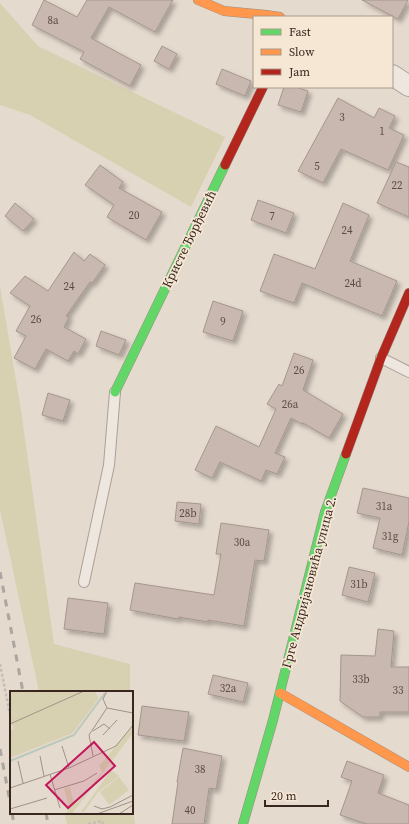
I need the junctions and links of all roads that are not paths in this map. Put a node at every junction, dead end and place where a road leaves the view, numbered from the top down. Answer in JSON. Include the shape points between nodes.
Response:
{"nodes":[{"id":1,"x":198,"y":0,"type":"edge"},
{"id":2,"x":276,"y":16,"type":"edge"},
{"id":3,"x":393,"y":76,"type":"edge"},
{"id":4,"x":409,"y":86,"type":"edge"},
{"id":5,"x":263,"y":88,"type":"edge"},
{"id":6,"x":409,"y":293,"type":"edge"},
{"id":7,"x":381,"y":358,"type":"junction"},
{"id":8,"x":409,"y":372,"type":"edge"},
{"id":9,"x":115,"y":392,"type":"joint"},
{"id":10,"x":84,"y":582,"type":"dead end"},
{"id":11,"x":280,"y":693,"type":"junction"},
{"id":12,"x":409,"y":768,"type":"edge"},
{"id":13,"x":243,"y":824,"type":"edge"}],
"edges":[{"from":1,"to":2,"type":"street","via":[[222,11]]},
{"from":3,"to":4,"type":"street"},
{"from":5,"to":9,"type":"street","name":"Кристе Ђорђевић"},
{"from":6,"to":7,"type":"street","name":"Грге Андријановића улица 2."},
{"from":7,"to":8,"type":"lane"},
{"from":7,"to":11,"type":"street","name":"Грге Андријановића улица 2.","via":[[325,512]]},
{"from":9,"to":10,"type":"lane","via":[[109,464]]},
{"from":11,"to":12,"type":"street"},
{"from":11,"to":13,"type":"street","name":"Грге Андријановића улица 2."}]}
